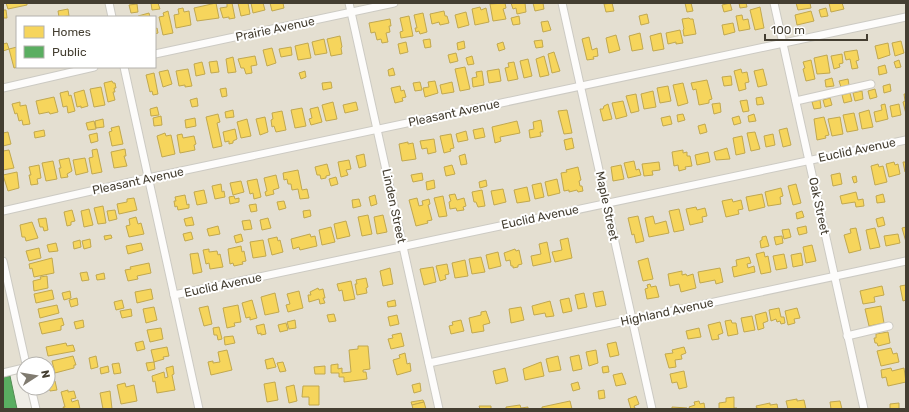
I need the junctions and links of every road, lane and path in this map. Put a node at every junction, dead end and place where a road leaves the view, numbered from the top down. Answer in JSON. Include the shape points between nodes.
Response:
{"nodes":[{"id":1,"x":108,"y":3,"type":"edge"},
{"id":2,"x":348,"y":3,"type":"edge"},
{"id":3,"x":394,"y":3,"type":"edge"},
{"id":4,"x":562,"y":3,"type":"edge"},
{"id":5,"x":774,"y":3,"type":"edge"},
{"id":6,"x":351,"y":12,"type":"junction"},
{"id":7,"x":112,"y":16,"type":"edge"},
{"id":8,"x":906,"y":17,"type":"edge"},
{"id":9,"x":783,"y":43,"type":"junction"},
{"id":10,"x":156,"y":54,"type":"edge"},
{"id":11,"x":90,"y":68,"type":"edge"},
{"id":12,"x":124,"y":68,"type":"edge"},
{"id":13,"x":871,"y":84,"type":"dead end"},
{"id":14,"x":580,"y":86,"type":"junction"},
{"id":15,"x":3,"y":88,"type":"edge"},
{"id":16,"x":796,"y":101,"type":"junction"},
{"id":17,"x":377,"y":129,"type":"junction"},
{"id":18,"x":906,"y":140,"type":"edge"},
{"id":19,"x":809,"y":160,"type":"junction"},
{"id":20,"x":148,"y":178,"type":"junction"},
{"id":21,"x":606,"y":203,"type":"junction"},
{"id":22,"x":3,"y":211,"type":"edge"},
{"id":23,"x":402,"y":246,"type":"junction"},
{"id":24,"x":906,"y":261,"type":"edge"},
{"id":25,"x":4,"y":266,"type":"edge"},
{"id":26,"x":834,"y":277,"type":"junction"},
{"id":27,"x":174,"y":295,"type":"junction"},
{"id":28,"x":632,"y":320,"type":"junction"},
{"id":29,"x":889,"y":326,"type":"dead end"},
{"id":30,"x":848,"y":336,"type":"junction"},
{"id":31,"x":24,"y":356,"type":"edge"},
{"id":32,"x":428,"y":363,"type":"junction"},
{"id":33,"x":16,"y":370,"type":"edge"},
{"id":34,"x":3,"y":372,"type":"edge"},
{"id":35,"x":33,"y":396,"type":"edge"},
{"id":36,"x":36,"y":409,"type":"edge"},
{"id":37,"x":199,"y":409,"type":"edge"},
{"id":38,"x":439,"y":409,"type":"edge"},
{"id":39,"x":652,"y":409,"type":"edge"},
{"id":40,"x":864,"y":409,"type":"edge"}],
"edges":[{"from":1,"to":7,"type":"street"},
{"from":2,"to":6,"type":"street","name":"Linden Street"},
{"from":3,"to":6,"type":"street","name":"Prairie Avenue"},
{"from":4,"to":14,"type":"street","name":"Maple Street"},
{"from":5,"to":9,"type":"street","name":"Oak Street"},
{"from":6,"to":10,"type":"street","name":"Prairie Avenue"},
{"from":6,"to":17,"type":"street","name":"Linden Street"},
{"from":8,"to":9,"type":"street","name":"Pleasant Avenue"},
{"from":9,"to":14,"type":"street","name":"Pleasant Avenue"},
{"from":9,"to":16,"type":"street","name":"Oak Street"},
{"from":11,"to":15,"type":"street"},
{"from":12,"to":20,"type":"street"},
{"from":13,"to":16,"type":"street"},
{"from":14,"to":17,"type":"street","name":"Pleasant Avenue"},
{"from":14,"to":21,"type":"street","name":"Maple Street"},
{"from":16,"to":19,"type":"street","name":"Oak Street"},
{"from":17,"to":20,"type":"street","name":"Pleasant Avenue"},
{"from":17,"to":23,"type":"street","name":"Linden Street"},
{"from":18,"to":19,"type":"street","name":"Euclid Avenue"},
{"from":19,"to":21,"type":"street","name":"Euclid Avenue"},
{"from":19,"to":26,"type":"street","name":"Oak Street"},
{"from":20,"to":22,"type":"street","name":"Pleasant Avenue"},
{"from":20,"to":27,"type":"street"},
{"from":21,"to":23,"type":"street","name":"Euclid Avenue"},
{"from":21,"to":28,"type":"street","name":"Maple Street"},
{"from":23,"to":27,"type":"street","name":"Euclid Avenue"},
{"from":23,"to":32,"type":"street","name":"Linden Street"},
{"from":24,"to":26,"type":"street","name":"Highland Avenue"},
{"from":25,"to":31,"type":"street"},
{"from":26,"to":28,"type":"street","name":"Highland Avenue"},
{"from":26,"to":30,"type":"street","name":"Oak Street"},
{"from":27,"to":37,"type":"street"},
{"from":28,"to":32,"type":"street","name":"Highland Avenue"},
{"from":28,"to":39,"type":"street","name":"Maple Street"},
{"from":29,"to":30,"type":"street"},
{"from":30,"to":40,"type":"street","name":"Oak Street"},
{"from":32,"to":38,"type":"street","name":"Linden Street"},
{"from":33,"to":34,"type":"street"},
{"from":35,"to":36,"type":"street"}]}
